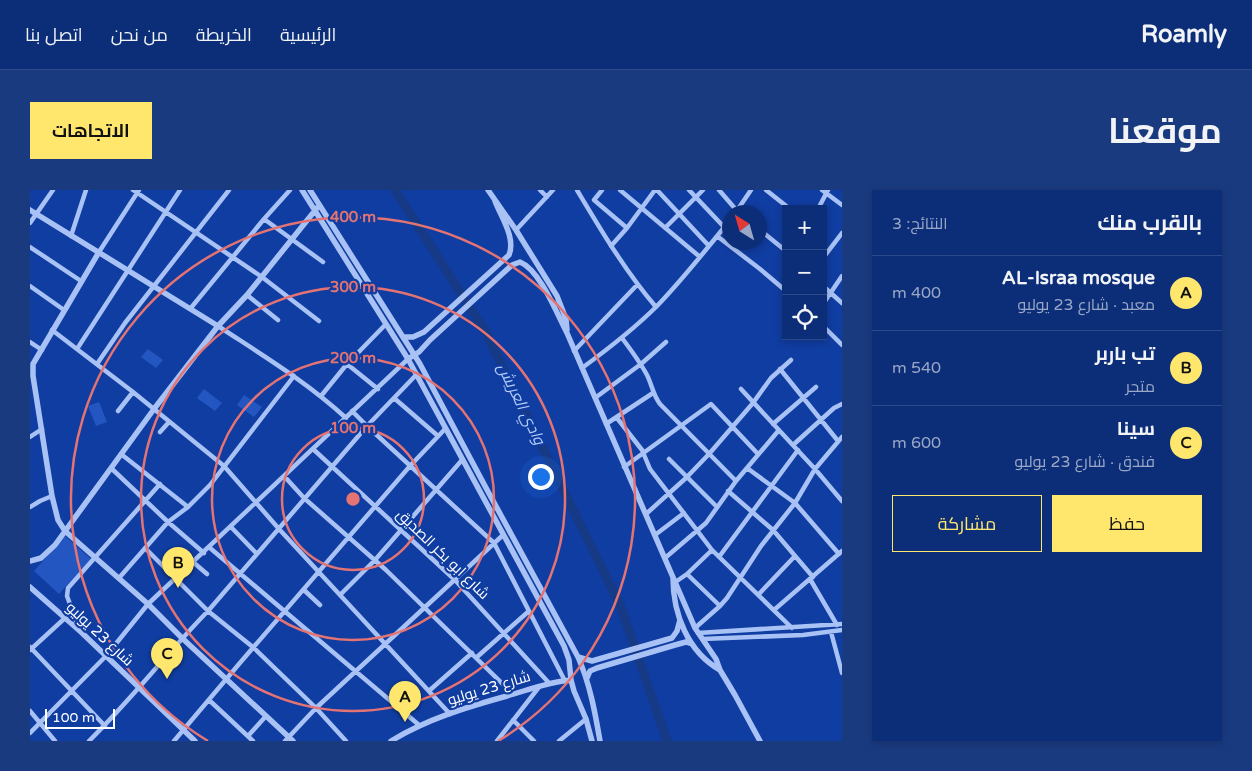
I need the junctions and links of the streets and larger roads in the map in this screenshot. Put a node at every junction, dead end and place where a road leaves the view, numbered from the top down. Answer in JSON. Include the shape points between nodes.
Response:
{"nodes":[{"id":1,"x":53,"y":190,"type":"edge"},
{"id":2,"x":86,"y":190,"type":"edge"},
{"id":3,"x":180,"y":190,"type":"edge"},
{"id":4,"x":229,"y":190,"type":"edge"},
{"id":5,"x":290,"y":190,"type":"edge"},
{"id":6,"x":302,"y":190,"type":"edge"},
{"id":7,"x":310,"y":190,"type":"edge"},
{"id":8,"x":540,"y":190,"type":"edge"},
{"id":9,"x":554,"y":190,"type":"edge"},
{"id":10,"x":577,"y":190,"type":"edge"},
{"id":11,"x":602,"y":190,"type":"edge"},
{"id":12,"x":620,"y":190,"type":"edge"},
{"id":13,"x":656,"y":190,"type":"edge"},
{"id":14,"x":689,"y":190,"type":"edge"},
{"id":15,"x":702,"y":190,"type":"edge"},
{"id":16,"x":719,"y":190,"type":"edge"},
{"id":17,"x":743,"y":190,"type":"edge"},
{"id":18,"x":751,"y":190,"type":"edge"},
{"id":19,"x":766,"y":190,"type":"edge"},
{"id":20,"x":136,"y":191,"type":"edge"},
{"id":21,"x":490,"y":191,"type":"edge"},
{"id":22,"x":826,"y":191,"type":"edge"},
{"id":23,"x":748,"y":195,"type":"junction"},
{"id":24,"x":547,"y":197,"type":"junction"},
{"id":25,"x":695,"y":197,"type":"junction"},
{"id":26,"x":594,"y":200,"type":"junction"},
{"id":27,"x":495,"y":201,"type":"junction"},
{"id":28,"x":320,"y":205,"type":"junction"},
{"id":29,"x":731,"y":205,"type":"edge"},
{"id":30,"x":742,"y":205,"type":"edge"},
{"id":31,"x":785,"y":205,"type":"edge"},
{"id":32,"x":820,"y":205,"type":"edge"},
{"id":33,"x":842,"y":205,"type":"edge"},
{"id":34,"x":587,"y":207,"type":"junction"},
{"id":35,"x":642,"y":208,"type":"junction"},
{"id":36,"x":30,"y":210,"type":"edge"},
{"id":37,"x":314,"y":210,"type":"junction"},
{"id":38,"x":165,"y":212,"type":"junction"},
{"id":39,"x":679,"y":213,"type":"junction"},
{"id":40,"x":37,"y":214,"type":"junction"},
{"id":41,"x":264,"y":219,"type":"junction"},
{"id":42,"x":30,"y":223,"type":"edge"},
{"id":43,"x":722,"y":225,"type":"edge"},
{"id":44,"x":666,"y":227,"type":"junction"},
{"id":45,"x":627,"y":228,"type":"junction"},
{"id":46,"x":516,"y":230,"type":"junction"},
{"id":47,"x":722,"y":230,"type":"edge"},
{"id":48,"x":197,"y":233,"type":"junction"},
{"id":49,"x":842,"y":233,"type":"edge"},
{"id":50,"x":71,"y":236,"type":"junction"},
{"id":51,"x":717,"y":236,"type":"junction"},
{"id":52,"x":767,"y":236,"type":"edge"},
{"id":53,"x":290,"y":240,"type":"junction"},
{"id":54,"x":611,"y":246,"type":"junction"},
{"id":55,"x":710,"y":246,"type":"junction"},
{"id":56,"x":30,"y":248,"type":"edge"},
{"id":57,"x":785,"y":250,"type":"edge"},
{"id":58,"x":99,"y":252,"type":"junction"},
{"id":59,"x":827,"y":253,"type":"edge"},
{"id":60,"x":232,"y":257,"type":"junction"},
{"id":61,"x":700,"y":257,"type":"junction"},
{"id":62,"x":323,"y":262,"type":"dead end"},
{"id":63,"x":128,"y":270,"type":"junction"},
{"id":64,"x":842,"y":276,"type":"edge"},
{"id":65,"x":262,"y":277,"type":"junction"},
{"id":66,"x":81,"y":281,"type":"junction"},
{"id":67,"x":637,"y":285,"type":"junction"},
{"id":68,"x":30,"y":286,"type":"edge"},
{"id":69,"x":154,"y":287,"type":"junction"},
{"id":70,"x":782,"y":288,"type":"edge"},
{"id":71,"x":827,"y":290,"type":"edge"},
{"id":72,"x":831,"y":293,"type":"junction"},
{"id":73,"x":247,"y":295,"type":"junction"},
{"id":74,"x":827,"y":298,"type":"edge"},
{"id":75,"x":842,"y":303,"type":"edge"},
{"id":76,"x":656,"y":307,"type":"junction"},
{"id":77,"x":190,"y":309,"type":"junction"},
{"id":78,"x":64,"y":310,"type":"junction"},
{"id":79,"x":278,"y":320,"type":"dead end"},
{"id":80,"x":319,"y":321,"type":"dead end"},
{"id":81,"x":386,"y":324,"type":"junction"},
{"id":82,"x":218,"y":326,"type":"junction"},
{"id":83,"x":52,"y":330,"type":"junction"},
{"id":84,"x":827,"y":330,"type":"edge"},
{"id":85,"x":567,"y":333,"type":"junction"},
{"id":86,"x":404,"y":338,"type":"junction"},
{"id":87,"x":622,"y":338,"type":"junction"},
{"id":88,"x":30,"y":342,"type":"edge"},
{"id":89,"x":666,"y":342,"type":"dead end"},
{"id":90,"x":842,"y":345,"type":"edge"},
{"id":91,"x":77,"y":348,"type":"junction"},
{"id":92,"x":42,"y":350,"type":"junction"},
{"id":93,"x":574,"y":350,"type":"junction"},
{"id":94,"x":415,"y":355,"type":"junction"},
{"id":95,"x":408,"y":359,"type":"junction"},
{"id":96,"x":791,"y":360,"type":"dead end"},
{"id":97,"x":97,"y":364,"type":"junction"},
{"id":98,"x":347,"y":364,"type":"junction"},
{"id":99,"x":641,"y":364,"type":"junction"},
{"id":100,"x":31,"y":365,"type":"edge"},
{"id":101,"x":582,"y":368,"type":"junction"},
{"id":102,"x":780,"y":369,"type":"junction"},
{"id":103,"x":417,"y":374,"type":"junction"},
{"id":104,"x":294,"y":376,"type":"junction"},
{"id":105,"x":816,"y":387,"type":"dead end"},
{"id":106,"x":378,"y":388,"type":"junction"},
{"id":107,"x":741,"y":389,"type":"dead end"},
{"id":108,"x":132,"y":392,"type":"junction"},
{"id":109,"x":653,"y":393,"type":"junction"},
{"id":110,"x":321,"y":396,"type":"junction"},
{"id":111,"x":394,"y":398,"type":"junction"},
{"id":112,"x":595,"y":398,"type":"junction"},
{"id":113,"x":803,"y":398,"type":"junction"},
{"id":114,"x":752,"y":403,"type":"junction"},
{"id":115,"x":842,"y":404,"type":"edge"},
{"id":116,"x":154,"y":409,"type":"junction"},
{"id":117,"x":118,"y":411,"type":"dead end"},
{"id":118,"x":352,"y":411,"type":"junction"},
{"id":119,"x":346,"y":418,"type":"junction"},
{"id":120,"x":617,"y":418,"type":"junction"},
{"id":121,"x":821,"y":420,"type":"junction"},
{"id":122,"x":169,"y":422,"type":"junction"},
{"id":123,"x":606,"y":424,"type":"junction"},
{"id":124,"x":773,"y":424,"type":"junction"},
{"id":125,"x":367,"y":426,"type":"junction"},
{"id":126,"x":732,"y":426,"type":"junction"},
{"id":127,"x":682,"y":427,"type":"junction"},
{"id":128,"x":445,"y":428,"type":"junction"},
{"id":129,"x":42,"y":429,"type":"junction"},
{"id":130,"x":779,"y":430,"type":"junction"},
{"id":131,"x":160,"y":432,"type":"dead end"},
{"id":132,"x":438,"y":436,"type":"junction"},
{"id":133,"x":30,"y":438,"type":"edge"},
{"id":134,"x":841,"y":438,"type":"edge"},
{"id":135,"x":792,"y":444,"type":"junction"},
{"id":136,"x":314,"y":449,"type":"junction"},
{"id":137,"x":798,"y":450,"type":"junction"},
{"id":138,"x":121,"y":454,"type":"junction"},
{"id":139,"x":644,"y":454,"type":"junction"},
{"id":140,"x":709,"y":454,"type":"junction"},
{"id":141,"x":758,"y":454,"type":"junction"},
{"id":142,"x":669,"y":459,"type":"dead end"},
{"id":143,"x":462,"y":460,"type":"junction"},
{"id":144,"x":224,"y":466,"type":"junction"},
{"id":145,"x":331,"y":466,"type":"junction"},
{"id":146,"x":410,"y":466,"type":"junction"},
{"id":147,"x":111,"y":468,"type":"junction"},
{"id":148,"x":624,"y":468,"type":"junction"},
{"id":149,"x":747,"y":468,"type":"junction"},
{"id":150,"x":815,"y":469,"type":"junction"},
{"id":151,"x":285,"y":477,"type":"junction"},
{"id":152,"x":686,"y":478,"type":"junction"},
{"id":153,"x":736,"y":481,"type":"junction"},
{"id":154,"x":160,"y":484,"type":"junction"},
{"id":155,"x":771,"y":485,"type":"junction"},
{"id":156,"x":436,"y":491,"type":"junction"},
{"id":157,"x":728,"y":492,"type":"junction"},
{"id":158,"x":668,"y":494,"type":"junction"},
{"id":159,"x":52,"y":496,"type":"junction"},
{"id":160,"x":304,"y":498,"type":"junction"},
{"id":161,"x":146,"y":500,"type":"junction"},
{"id":162,"x":842,"y":500,"type":"edge"},
{"id":163,"x":795,"y":503,"type":"junction"},
{"id":164,"x":257,"y":504,"type":"junction"},
{"id":165,"x":30,"y":507,"type":"edge"},
{"id":166,"x":188,"y":507,"type":"junction"},
{"id":167,"x":376,"y":507,"type":"junction"},
{"id":168,"x":717,"y":508,"type":"junction"},
{"id":169,"x":752,"y":512,"type":"junction"},
{"id":170,"x":684,"y":513,"type":"junction"},
{"id":171,"x":646,"y":514,"type":"junction"},
{"id":172,"x":168,"y":522,"type":"junction"},
{"id":173,"x":231,"y":527,"type":"junction"},
{"id":174,"x":279,"y":529,"type":"junction"},
{"id":175,"x":65,"y":530,"type":"junction"},
{"id":176,"x":773,"y":530,"type":"junction"},
{"id":177,"x":401,"y":531,"type":"junction"},
{"id":178,"x":698,"y":532,"type":"junction"},
{"id":179,"x":503,"y":535,"type":"junction"},
{"id":180,"x":655,"y":535,"type":"junction"},
{"id":181,"x":350,"y":538,"type":"junction"},
{"id":182,"x":494,"y":543,"type":"junction"},
{"id":183,"x":145,"y":548,"type":"junction"},
{"id":184,"x":210,"y":548,"type":"junction"},
{"id":185,"x":712,"y":550,"type":"junction"},
{"id":186,"x":204,"y":553,"type":"junction"},
{"id":187,"x":841,"y":553,"type":"edge"},
{"id":188,"x":257,"y":554,"type":"junction"},
{"id":189,"x":719,"y":556,"type":"junction"},
{"id":190,"x":796,"y":556,"type":"junction"},
{"id":191,"x":95,"y":557,"type":"junction"},
{"id":192,"x":665,"y":558,"type":"junction"},
{"id":193,"x":375,"y":560,"type":"junction"},
{"id":194,"x":30,"y":561,"type":"edge"},
{"id":195,"x":193,"y":562,"type":"junction"},
{"id":196,"x":320,"y":572,"type":"junction"},
{"id":197,"x":207,"y":574,"type":"dead end"},
{"id":198,"x":239,"y":574,"type":"junction"},
{"id":199,"x":687,"y":574,"type":"junction"},
{"id":200,"x":742,"y":577,"type":"junction"},
{"id":201,"x":119,"y":578,"type":"junction"},
{"id":202,"x":176,"y":578,"type":"junction"},
{"id":203,"x":811,"y":578,"type":"junction"},
{"id":204,"x":456,"y":580,"type":"junction"},
{"id":205,"x":675,"y":581,"type":"junction"},
{"id":206,"x":30,"y":587,"type":"edge"},
{"id":207,"x":304,"y":590,"type":"junction"},
{"id":208,"x":759,"y":594,"type":"junction"},
{"id":209,"x":340,"y":595,"type":"junction"},
{"id":210,"x":148,"y":604,"type":"junction"},
{"id":211,"x":320,"y":605,"type":"dead end"},
{"id":212,"x":720,"y":606,"type":"junction"},
{"id":213,"x":425,"y":609,"type":"junction"},
{"id":214,"x":774,"y":610,"type":"junction"},
{"id":215,"x":208,"y":611,"type":"junction"},
{"id":216,"x":285,"y":612,"type":"junction"},
{"id":217,"x":529,"y":612,"type":"junction"},
{"id":218,"x":65,"y":618,"type":"junction"},
{"id":219,"x":680,"y":620,"type":"junction"},
{"id":220,"x":840,"y":624,"type":"edge"},
{"id":221,"x":792,"y":628,"type":"junction"},
{"id":222,"x":801,"y":628,"type":"junction"},
{"id":223,"x":697,"y":630,"type":"junction"},
{"id":224,"x":842,"y":630,"type":"edge"},
{"id":225,"x":81,"y":632,"type":"junction"},
{"id":226,"x":831,"y":632,"type":"junction"},
{"id":227,"x":504,"y":633,"type":"junction"},
{"id":228,"x":803,"y":635,"type":"junction"},
{"id":229,"x":182,"y":638,"type":"junction"},
{"id":230,"x":702,"y":639,"type":"junction"},
{"id":231,"x":673,"y":641,"type":"junction"},
{"id":232,"x":386,"y":644,"type":"junction"},
{"id":233,"x":692,"y":644,"type":"junction"},
{"id":234,"x":30,"y":648,"type":"edge"},
{"id":235,"x":254,"y":648,"type":"junction"},
{"id":236,"x":475,"y":655,"type":"junction"},
{"id":237,"x":106,"y":656,"type":"junction"},
{"id":238,"x":578,"y":657,"type":"junction"},
{"id":239,"x":720,"y":670,"type":"junction"},
{"id":240,"x":357,"y":671,"type":"junction"},
{"id":241,"x":842,"y":674,"type":"edge"},
{"id":242,"x":587,"y":678,"type":"junction"},
{"id":243,"x":226,"y":680,"type":"junction"},
{"id":244,"x":568,"y":680,"type":"junction"},
{"id":245,"x":549,"y":683,"type":"junction"},
{"id":246,"x":539,"y":686,"type":"junction"},
{"id":247,"x":138,"y":687,"type":"junction"},
{"id":248,"x":72,"y":690,"type":"junction"},
{"id":249,"x":430,"y":690,"type":"junction"},
{"id":250,"x":513,"y":694,"type":"junction"},
{"id":251,"x":209,"y":700,"type":"junction"},
{"id":252,"x":316,"y":708,"type":"junction"},
{"id":253,"x":30,"y":712,"type":"edge"},
{"id":254,"x":450,"y":714,"type":"junction"},
{"id":255,"x":266,"y":716,"type":"junction"},
{"id":256,"x":513,"y":720,"type":"junction"},
{"id":257,"x":587,"y":722,"type":"junction"},
{"id":258,"x":597,"y":722,"type":"junction"},
{"id":259,"x":39,"y":724,"type":"junction"},
{"id":260,"x":419,"y":725,"type":"junction"},
{"id":261,"x":105,"y":726,"type":"junction"},
{"id":262,"x":184,"y":731,"type":"junction"},
{"id":263,"x":30,"y":733,"type":"edge"},
{"id":264,"x":248,"y":736,"type":"junction"},
{"id":265,"x":92,"y":740,"type":"edge"},
{"id":266,"x":289,"y":740,"type":"edge"},
{"id":267,"x":55,"y":741,"type":"edge"},
{"id":268,"x":174,"y":741,"type":"edge"},
{"id":269,"x":195,"y":741,"type":"edge"},
{"id":270,"x":253,"y":741,"type":"edge"},
{"id":271,"x":346,"y":741,"type":"edge"},
{"id":272,"x":391,"y":741,"type":"edge"},
{"id":273,"x":497,"y":741,"type":"edge"},
{"id":274,"x":534,"y":741,"type":"edge"},
{"id":275,"x":559,"y":741,"type":"edge"},
{"id":276,"x":592,"y":741,"type":"edge"},
{"id":277,"x":600,"y":741,"type":"edge"},
{"id":278,"x":760,"y":741,"type":"edge"}],
"edges":[{"from":1,"to":40,"type":"street"},
{"from":2,"to":50,"type":"street"},
{"from":3,"to":38,"type":"street"},
{"from":4,"to":48,"type":"street"},
{"from":5,"to":41,"type":"street"},
{"from":6,"to":37,"type":"street"},
{"from":7,"to":28,"type":"street"},
{"from":8,"to":24,"type":"street"},
{"from":9,"to":24,"type":"street"},
{"from":10,"to":34,"type":"street"},
{"from":11,"to":26,"type":"street"},
{"from":12,"to":35,"type":"street"},
{"from":13,"to":35,"type":"street"},
{"from":13,"to":39,"type":"street"},
{"from":14,"to":25,"type":"street"},
{"from":15,"to":25,"type":"street"},
{"from":16,"to":29,"type":"street"},
{"from":17,"to":23,"type":"street"},
{"from":18,"to":23,"type":"street"},
{"from":19,"to":31,"type":"street"},
{"from":20,"to":38,"type":"street"},
{"from":20,"to":58,"type":"street"},
{"from":21,"to":27,"type":"street"},
{"from":22,"to":32,"type":"street"},
{"from":22,"to":33,"type":"street"},
{"from":23,"to":30,"type":"street"},
{"from":24,"to":46,"type":"street"},
{"from":25,"to":39,"type":"street"},
{"from":25,"to":43,"type":"street"},
{"from":26,"to":34,"type":"street"},
{"from":26,"to":45,"type":"street"},
{"from":27,"to":46,"type":"street"},
{"from":27,"to":86,"type":"street","via":[[512,244],[509,255],[424,332]]},
{"from":28,"to":37,"type":"street"},
{"from":28,"to":86,"type":"street"},
{"from":34,"to":54,"type":"street"},
{"from":35,"to":44,"type":"street"},
{"from":35,"to":45,"type":"street"},
{"from":36,"to":40,"type":"street"},
{"from":37,"to":53,"type":"street"},
{"from":37,"to":81,"type":"street"},
{"from":38,"to":48,"type":"street"},
{"from":38,"to":63,"type":"street"},
{"from":39,"to":44,"type":"street"},
{"from":39,"to":55,"type":"street"},
{"from":40,"to":42,"type":"street"},
{"from":40,"to":50,"type":"street"},
{"from":41,"to":53,"type":"street"},
{"from":41,"to":60,"type":"street"},
{"from":44,"to":61,"type":"street"},
{"from":45,"to":54,"type":"street"},
{"from":46,"to":85,"type":"street","via":[[563,310]]},
{"from":47,"to":51,"type":"street"},
{"from":48,"to":60,"type":"street"},
{"from":48,"to":69,"type":"street"},
{"from":49,"to":59,"type":"street"},
{"from":50,"to":58,"type":"street"},
{"from":51,"to":55,"type":"street"},
{"from":51,"to":70,"type":"street"},
{"from":52,"to":57,"type":"street"},
{"from":53,"to":62,"type":"street"},
{"from":53,"to":65,"type":"street"},
{"from":54,"to":67,"type":"street"},
{"from":55,"to":61,"type":"street"},
{"from":56,"to":66,"type":"street"},
{"from":58,"to":63,"type":"street"},
{"from":58,"to":66,"type":"street"},
{"from":60,"to":65,"type":"street"},
{"from":60,"to":77,"type":"street"},
{"from":61,"to":76,"type":"street"},
{"from":63,"to":69,"type":"street"},
{"from":63,"to":91,"type":"street"},
{"from":64,"to":72,"type":"street"},
{"from":65,"to":73,"type":"street"},
{"from":65,"to":80,"type":"street"},
{"from":66,"to":78,"type":"street"},
{"from":67,"to":76,"type":"street"},
{"from":67,"to":93,"type":"street"},
{"from":68,"to":78,"type":"street"},
{"from":69,"to":77,"type":"street"},
{"from":69,"to":97,"type":"street"},
{"from":71,"to":72,"type":"street"},
{"from":72,"to":74,"type":"street"},
{"from":72,"to":75,"type":"street"},
{"from":73,"to":79,"type":"street"},
{"from":73,"to":82,"type":"street"},
{"from":76,"to":87,"type":"street"},
{"from":77,"to":82,"type":"street"},
{"from":78,"to":83,"type":"street"},
{"from":81,"to":95,"type":"street"},
{"from":81,"to":98,"type":"street"},
{"from":82,"to":104,"type":"street"},
{"from":82,"to":116,"type":"street"},
{"from":83,"to":91,"type":"street"},
{"from":83,"to":92,"type":"street"},
{"from":84,"to":90,"type":"street"},
{"from":85,"to":93,"type":"street"},
{"from":85,"to":94,"type":"street","via":[[530,268],[517,262]]},
{"from":86,"to":94,"type":"street"},
{"from":87,"to":99,"type":"street"},
{"from":87,"to":101,"type":"street"},
{"from":88,"to":92,"type":"street"},
{"from":89,"to":99,"type":"street"},
{"from":91,"to":97,"type":"street"},
{"from":92,"to":100,"type":"street"},
{"from":93,"to":101,"type":"street"},
{"from":94,"to":95,"type":"street"},
{"from":94,"to":238,"type":"street"},
{"from":95,"to":103,"type":"street"},
{"from":95,"to":106,"type":"street"},
{"from":96,"to":102,"type":"street"},
{"from":97,"to":108,"type":"street"},
{"from":98,"to":106,"type":"street"},
{"from":98,"to":110,"type":"street"},
{"from":99,"to":109,"type":"street"},
{"from":99,"to":112,"type":"street"},
{"from":100,"to":129,"type":"street"},
{"from":101,"to":112,"type":"street"},
{"from":102,"to":113,"type":"street"},
{"from":102,"to":114,"type":"street"},
{"from":103,"to":111,"type":"street"},
{"from":103,"to":128,"type":"street"},
{"from":104,"to":110,"type":"street"},
{"from":104,"to":144,"type":"street"},
{"from":105,"to":113,"type":"street"},
{"from":106,"to":118,"type":"street"},
{"from":107,"to":114,"type":"street"},
{"from":108,"to":116,"type":"street"},
{"from":108,"to":117,"type":"street"},
{"from":109,"to":120,"type":"street"},
{"from":109,"to":127,"type":"street"},
{"from":110,"to":119,"type":"street"},
{"from":111,"to":125,"type":"street"},
{"from":111,"to":132,"type":"street"},
{"from":112,"to":123,"type":"street"},
{"from":113,"to":121,"type":"street"},
{"from":113,"to":124,"type":"street"},
{"from":114,"to":124,"type":"street"},
{"from":114,"to":126,"type":"street"},
{"from":115,"to":121,"type":"street"},
{"from":116,"to":122,"type":"street"},
{"from":116,"to":138,"type":"street"},
{"from":118,"to":119,"type":"street"},
{"from":118,"to":125,"type":"street"},
{"from":119,"to":136,"type":"street"},
{"from":120,"to":123,"type":"street"},
{"from":120,"to":139,"type":"street"},
{"from":121,"to":134,"type":"street"},
{"from":121,"to":135,"type":"street"},
{"from":122,"to":131,"type":"street"},
{"from":122,"to":144,"type":"street"},
{"from":123,"to":148,"type":"street"},
{"from":124,"to":130,"type":"street"},
{"from":125,"to":145,"type":"street"},
{"from":125,"to":146,"type":"street"},
{"from":126,"to":127,"type":"street","via":[[711,404]]},
{"from":126,"to":140,"type":"street"},
{"from":126,"to":141,"type":"street"},
{"from":127,"to":139,"type":"street"},
{"from":127,"to":140,"type":"street"},
{"from":128,"to":132,"type":"street"},
{"from":128,"to":143,"type":"street"},
{"from":129,"to":133,"type":"street"},
{"from":129,"to":159,"type":"street"},
{"from":130,"to":135,"type":"street"},
{"from":130,"to":141,"type":"street"},
{"from":132,"to":146,"type":"street"},
{"from":134,"to":150,"type":"street"},
{"from":135,"to":137,"type":"street"},
{"from":136,"to":145,"type":"street","name":"شارع ابو بكر الصديق"},
{"from":136,"to":151,"type":"street"},
{"from":137,"to":150,"type":"street"},
{"from":137,"to":155,"type":"street"},
{"from":138,"to":147,"type":"street"},
{"from":138,"to":154,"type":"street"},
{"from":139,"to":148,"type":"street"},
{"from":139,"to":158,"type":"street","via":[[648,466]]},
{"from":140,"to":152,"type":"street"},
{"from":140,"to":153,"type":"street"},
{"from":141,"to":149,"type":"street"},
{"from":142,"to":152,"type":"street"},
{"from":143,"to":156,"type":"street"},
{"from":143,"to":179,"type":"street"},
{"from":144,"to":164,"type":"street"},
{"from":144,"to":166,"type":"street"},
{"from":145,"to":160,"type":"street"},
{"from":145,"to":167,"type":"street","name":"شارع ابو بكر الصديق"},
{"from":146,"to":156,"type":"street"},
{"from":146,"to":167,"type":"street"},
{"from":147,"to":161,"type":"street"},
{"from":147,"to":175,"type":"street"},
{"from":148,"to":171,"type":"street"},
{"from":149,"to":153,"type":"street"},
{"from":149,"to":155,"type":"street"},
{"from":150,"to":162,"type":"street"},
{"from":150,"to":163,"type":"street"},
{"from":151,"to":160,"type":"street"},
{"from":151,"to":164,"type":"street"},
{"from":152,"to":158,"type":"street"},
{"from":152,"to":168,"type":"street"},
{"from":153,"to":157,"type":"street"},
{"from":154,"to":161,"type":"street"},
{"from":154,"to":166,"type":"street"},
{"from":155,"to":163,"type":"street"},
{"from":155,"to":169,"type":"street"},
{"from":156,"to":177,"type":"street"},
{"from":156,"to":182,"type":"street"},
{"from":157,"to":168,"type":"street"},
{"from":157,"to":169,"type":"street"},
{"from":158,"to":170,"type":"street"},
{"from":158,"to":171,"type":"street"},
{"from":159,"to":165,"type":"street"},
{"from":159,"to":175,"type":"street","via":[[58,520]]},
{"from":160,"to":174,"type":"street"},
{"from":160,"to":181,"type":"street"},
{"from":161,"to":172,"type":"street"},
{"from":161,"to":191,"type":"street"},
{"from":163,"to":176,"type":"street"},
{"from":163,"to":187,"type":"street"},
{"from":164,"to":173,"type":"street"},
{"from":164,"to":174,"type":"street"},
{"from":166,"to":172,"type":"street"},
{"from":167,"to":177,"type":"street","name":"شارع ابو بكر الصديق"},
{"from":167,"to":181,"type":"street"},
{"from":168,"to":178,"type":"street"},
{"from":169,"to":176,"type":"street"},
{"from":169,"to":189,"type":"street"},
{"from":170,"to":178,"type":"street"},
{"from":170,"to":180,"type":"street"},
{"from":171,"to":180,"type":"street"},
{"from":172,"to":183,"type":"street"},
{"from":172,"to":186,"type":"street"},
{"from":173,"to":184,"type":"street"},
{"from":173,"to":188,"type":"street"},
{"from":174,"to":188,"type":"street"},
{"from":174,"to":196,"type":"street"},
{"from":175,"to":191,"type":"street"},
{"from":175,"to":194,"type":"street","via":[[46,554]]},
{"from":176,"to":190,"type":"street"},
{"from":176,"to":200,"type":"street"},
{"from":177,"to":193,"type":"street"},
{"from":177,"to":204,"type":"street","name":"شارع ابو بكر الصديق"},
{"from":178,"to":185,"type":"street"},
{"from":178,"to":192,"type":"street"},
{"from":179,"to":182,"type":"street"},
{"from":179,"to":244,"type":"street","via":[[568,653]]},
{"from":180,"to":192,"type":"street"},
{"from":181,"to":193,"type":"street"},
{"from":181,"to":196,"type":"street"},
{"from":182,"to":204,"type":"street"},
{"from":182,"to":217,"type":"street"},
{"from":183,"to":201,"type":"street"},
{"from":183,"to":202,"type":"street"},
{"from":184,"to":186,"type":"street"},
{"from":184,"to":198,"type":"street"},
{"from":185,"to":189,"type":"street"},
{"from":185,"to":199,"type":"street"},
{"from":186,"to":195,"type":"street"},
{"from":187,"to":203,"type":"street"},
{"from":188,"to":198,"type":"street"},
{"from":189,"to":200,"type":"street"},
{"from":190,"to":203,"type":"street"},
{"from":190,"to":208,"type":"street"},
{"from":191,"to":201,"type":"street"},
{"from":191,"to":225,"type":"street","via":[[66,591]]},
{"from":192,"to":205,"type":"street"},
{"from":193,"to":209,"type":"street"},
{"from":193,"to":213,"type":"street"},
{"from":195,"to":197,"type":"street"},
{"from":195,"to":202,"type":"street"},
{"from":196,"to":207,"type":"street"},
{"from":196,"to":209,"type":"street"},
{"from":198,"to":215,"type":"street"},
{"from":198,"to":216,"type":"street"},
{"from":199,"to":205,"type":"street"},
{"from":199,"to":212,"type":"street"},
{"from":200,"to":208,"type":"street"},
{"from":200,"to":212,"type":"street"},
{"from":201,"to":210,"type":"street"},
{"from":202,"to":210,"type":"street"},
{"from":202,"to":215,"type":"street"},
{"from":203,"to":214,"type":"street"},
{"from":203,"to":220,"type":"street"},
{"from":204,"to":213,"type":"street"},
{"from":204,"to":227,"type":"street","name":"شارع ابو بكر الصديق"},
{"from":205,"to":219,"type":"street"},
{"from":205,"to":223,"type":"street"},
{"from":206,"to":218,"type":"street","name":"شارع 23 يوليو"},
{"from":207,"to":211,"type":"street"},
{"from":207,"to":216,"type":"street"},
{"from":208,"to":214,"type":"street"},
{"from":209,"to":232,"type":"street"},
{"from":210,"to":229,"type":"street"},
{"from":210,"to":237,"type":"street"},
{"from":212,"to":223,"type":"street"},
{"from":213,"to":232,"type":"street"},
{"from":213,"to":236,"type":"street"},
{"from":214,"to":221,"type":"street"},
{"from":215,"to":229,"type":"street"},
{"from":215,"to":235,"type":"street"},
{"from":216,"to":235,"type":"street"},
{"from":216,"to":240,"type":"street"},
{"from":217,"to":227,"type":"street"},
{"from":217,"to":244,"type":"street"},
{"from":218,"to":225,"type":"street","name":"شارع 23 يوليو"},
{"from":218,"to":234,"type":"street"},
{"from":219,"to":231,"type":"street"},
{"from":219,"to":233,"type":"street"},
{"from":220,"to":222,"type":"street"},
{"from":221,"to":222,"type":"street"},
{"from":221,"to":223,"type":"street"},
{"from":222,"to":228,"type":"street"},
{"from":223,"to":230,"type":"street"},
{"from":224,"to":226,"type":"street"},
{"from":225,"to":237,"type":"street","name":"شارع 23 يوليو"},
{"from":226,"to":228,"type":"street"},
{"from":226,"to":241,"type":"street"},
{"from":227,"to":236,"type":"street"},
{"from":227,"to":245,"type":"street","name":"شارع ابو بكر الصديق"},
{"from":228,"to":230,"type":"street"},
{"from":229,"to":243,"type":"street"},
{"from":229,"to":247,"type":"street"},
{"from":230,"to":239,"type":"street"},
{"from":231,"to":233,"type":"street"},
{"from":231,"to":238,"type":"street","via":[[592,662]]},
{"from":231,"to":242,"type":"street","via":[[599,667],[590,671]]},
{"from":232,"to":240,"type":"street"},
{"from":232,"to":249,"type":"street"},
{"from":233,"to":239,"type":"street"},
{"from":234,"to":248,"type":"street"},
{"from":235,"to":243,"type":"street"},
{"from":235,"to":252,"type":"street"},
{"from":236,"to":249,"type":"street"},
{"from":236,"to":250,"type":"street"},
{"from":237,"to":247,"type":"street","name":"شارع 23 يوليو"},
{"from":237,"to":248,"type":"street"},
{"from":238,"to":242,"type":"street"},
{"from":239,"to":278,"type":"street"},
{"from":240,"to":252,"type":"street"},
{"from":240,"to":260,"type":"street"},
{"from":242,"to":258,"type":"street"},
{"from":243,"to":251,"type":"street"},
{"from":243,"to":255,"type":"street"},
{"from":244,"to":245,"type":"street","name":"شارع 23 يوليو"},
{"from":244,"to":257,"type":"street"},
{"from":245,"to":246,"type":"street","name":"شارع 23 يوليو"},
{"from":246,"to":250,"type":"street","name":"شارع 23 يوليو"},
{"from":246,"to":256,"type":"street"},
{"from":247,"to":261,"type":"street"},
{"from":247,"to":262,"type":"street","name":"شارع 23 يوليو"},
{"from":248,"to":259,"type":"street"},
{"from":248,"to":261,"type":"street"},
{"from":249,"to":254,"type":"street"},
{"from":250,"to":254,"type":"street","name":"شارع 23 يوليو"},
{"from":251,"to":262,"type":"street"},
{"from":251,"to":264,"type":"street"},
{"from":252,"to":266,"type":"street"},
{"from":252,"to":271,"type":"street"},
{"from":253,"to":259,"type":"street"},
{"from":254,"to":260,"type":"street","name":"شارع 23 يوليو"},
{"from":255,"to":264,"type":"street"},
{"from":255,"to":266,"type":"street"},
{"from":256,"to":273,"type":"street"},
{"from":256,"to":274,"type":"street"},
{"from":257,"to":258,"type":"street"},
{"from":257,"to":275,"type":"street"},
{"from":257,"to":276,"type":"street"},
{"from":258,"to":277,"type":"street"},
{"from":259,"to":263,"type":"street"},
{"from":259,"to":267,"type":"street"},
{"from":260,"to":272,"type":"street","name":"شارع 23 يوليو"},
{"from":261,"to":265,"type":"street"},
{"from":262,"to":268,"type":"street"},
{"from":262,"to":269,"type":"street","name":"شارع 23 يوليو"},
{"from":264,"to":270,"type":"street"}]}
